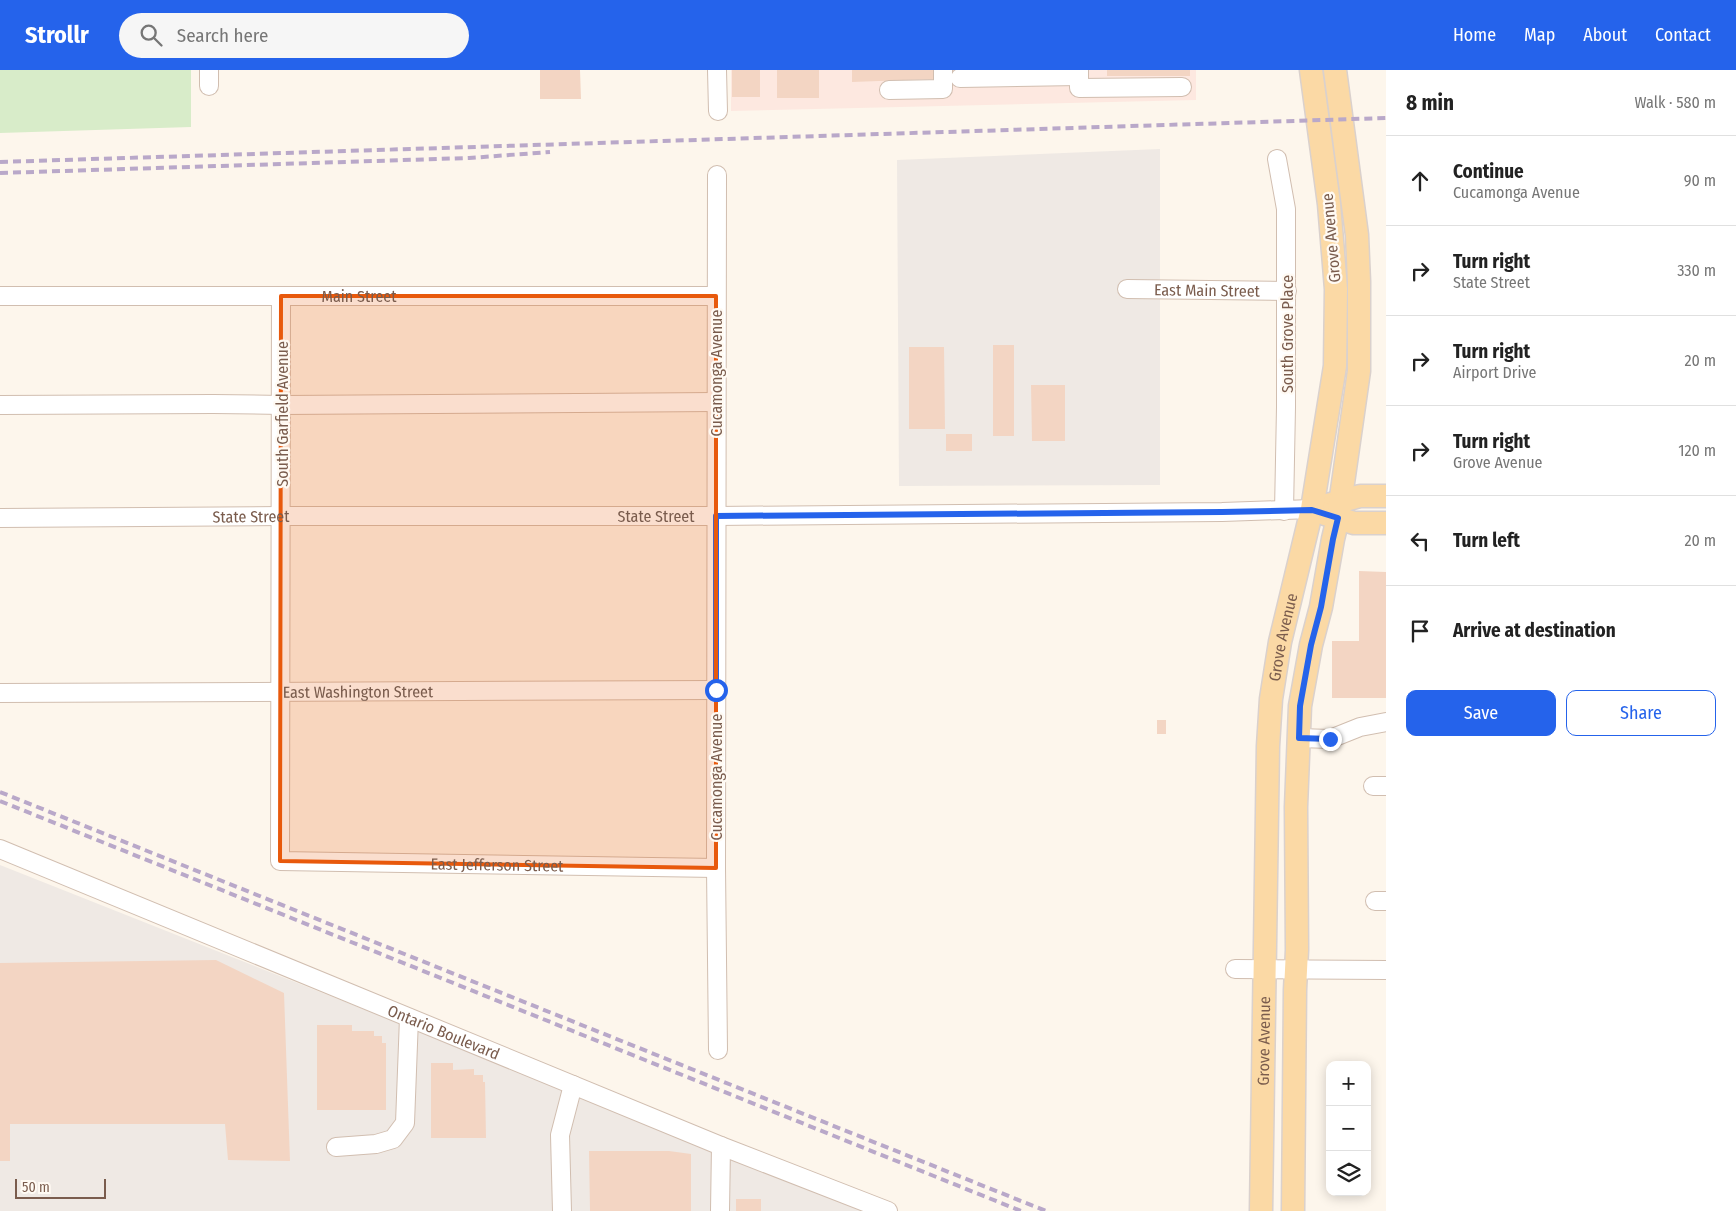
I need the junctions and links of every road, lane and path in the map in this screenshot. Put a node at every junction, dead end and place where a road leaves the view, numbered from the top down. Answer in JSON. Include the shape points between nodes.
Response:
{"nodes":[{"id":1,"x":717,"y":70,"type":"edge"},
{"id":2,"x":943,"y":70,"type":"edge"},
{"id":3,"x":1311,"y":70,"type":"edge"},
{"id":4,"x":1335,"y":70,"type":"edge"},
{"id":5,"x":1079,"y":73,"type":"edge"},
{"id":6,"x":960,"y":78,"type":"dead end"},
{"id":7,"x":1182,"y":87,"type":"dead end"},
{"id":8,"x":889,"y":90,"type":"dead end"},
{"id":9,"x":718,"y":111,"type":"dead end"},
{"id":10,"x":1277,"y":158,"type":"dead end"},
{"id":11,"x":717,"y":175,"type":"dead end"},
{"id":12,"x":1127,"y":289,"type":"dead end"},
{"id":13,"x":1287,"y":291,"type":"junction"},
{"id":14,"x":0,"y":296,"type":"edge"},
{"id":15,"x":281,"y":296,"type":"junction"},
{"id":16,"x":716,"y":296,"type":"junction"},
{"id":17,"x":716,"y":402,"type":"junction"},
{"id":18,"x":0,"y":405,"type":"edge"},
{"id":19,"x":282,"y":406,"type":"junction"},
{"id":20,"x":1386,"y":496,"type":"edge"},
{"id":21,"x":1312,"y":510,"type":"junction"},
{"id":22,"x":1339,"y":510,"type":"junction"},
{"id":23,"x":1284,"y":511,"type":"junction"},
{"id":24,"x":282,"y":516,"type":"junction"},
{"id":25,"x":716,"y":516,"type":"junction"},
{"id":26,"x":0,"y":518,"type":"edge"},
{"id":27,"x":1386,"y":523,"type":"edge"},
{"id":28,"x":716,"y":690,"type":"junction"},
{"id":29,"x":281,"y":691,"type":"junction"},
{"id":30,"x":0,"y":693,"type":"edge"},
{"id":31,"x":1386,"y":722,"type":"edge"},
{"id":32,"x":1299,"y":738,"type":"junction"},
{"id":33,"x":0,"y":849,"type":"edge"},
{"id":34,"x":280,"y":861,"type":"joint"},
{"id":35,"x":716,"y":868,"type":"junction"},
{"id":36,"x":1235,"y":969,"type":"dead end"},
{"id":37,"x":1265,"y":970,"type":"junction"},
{"id":38,"x":1297,"y":970,"type":"junction"},
{"id":39,"x":1386,"y":970,"type":"edge"},
{"id":40,"x":409,"y":1018,"type":"junction"},
{"id":41,"x":718,"y":1050,"type":"dead end"},
{"id":42,"x":573,"y":1085,"type":"junction"},
{"id":43,"x":336,"y":1146,"type":"dead end"},
{"id":44,"x":721,"y":1146,"type":"junction"},
{"id":45,"x":562,"y":1211,"type":"edge"},
{"id":46,"x":720,"y":1211,"type":"edge"},
{"id":47,"x":888,"y":1211,"type":"edge"},
{"id":48,"x":1260,"y":1211,"type":"edge"},
{"id":49,"x":1293,"y":1211,"type":"edge"}],
"edges":[{"from":1,"to":9,"type":"street"},
{"from":2,"to":8,"type":"street","via":[[943,89]]},
{"from":3,"to":21,"type":"main road","name":"Grove Avenue","via":[[1329,204],[1336,289],[1335,366]]},
{"from":4,"to":22,"type":"main road","name":"Grove Avenue","via":[[1358,235],[1359,282],[1359,371]]},
{"from":5,"to":6,"type":"street"},
{"from":5,"to":7,"type":"street","via":[[1079,88]]},
{"from":10,"to":13,"type":"street","name":"South Grove Place","via":[[1286,209]]},
{"from":11,"to":16,"type":"street","name":"Cucamonga Avenue"},
{"from":12,"to":13,"type":"street","name":"East Main Street"},
{"from":13,"to":23,"type":"street","name":"South Grove Place"},
{"from":14,"to":15,"type":"street","name":"Main Street"},
{"from":15,"to":16,"type":"street","name":"Main Street"},
{"from":15,"to":19,"type":"street","name":"South Garfield Avenue"},
{"from":16,"to":17,"type":"street","name":"Cucamonga Avenue"},
{"from":17,"to":19,"type":"street"},
{"from":17,"to":25,"type":"street","name":"Cucamonga Avenue"},
{"from":18,"to":19,"type":"street"},
{"from":19,"to":24,"type":"street","name":"South Garfield Avenue"},
{"from":20,"to":22,"type":"main road","via":[[1360,496]]},
{"from":21,"to":22,"type":"main road"},
{"from":21,"to":23,"type":"street","name":"State Street"},
{"from":21,"to":37,"type":"main road","name":"Grove Avenue","via":[[1280,642],[1271,699]]},
{"from":22,"to":27,"type":"main road","via":[[1354,523]]},
{"from":22,"to":32,"type":"main road","name":"Grove Avenue","via":[[1300,706]]},
{"from":23,"to":25,"type":"street","name":"State Street"},
{"from":24,"to":25,"type":"street","name":"State Street"},
{"from":24,"to":26,"type":"street","name":"State Street"},
{"from":24,"to":29,"type":"street","name":"South Garfield Avenue"},
{"from":25,"to":28,"type":"street","name":"Cucamonga Avenue"},
{"from":28,"to":29,"type":"street","name":"East Washington Street"},
{"from":28,"to":35,"type":"street","name":"Cucamonga Avenue"},
{"from":29,"to":30,"type":"street","name":"East Washington Street"},
{"from":29,"to":34,"type":"street","name":"South Garfield Avenue"},
{"from":31,"to":32,"type":"street","via":[[1360,727],[1330,739]]},
{"from":32,"to":38,"type":"main road","name":"Grove Avenue"},
{"from":33,"to":40,"type":"street","name":"Ontario Boulevard"},
{"from":34,"to":35,"type":"street","name":"East Jefferson Street"},
{"from":35,"to":41,"type":"street","name":"Cucamonga Avenue"},
{"from":36,"to":37,"type":"street"},
{"from":37,"to":38,"type":"street"},
{"from":37,"to":48,"type":"main road","name":"Grove Avenue"},
{"from":38,"to":39,"type":"street"},
{"from":38,"to":49,"type":"main road","name":"Grove Avenue"},
{"from":40,"to":42,"type":"street","name":"Ontario Boulevard"},
{"from":40,"to":43,"type":"street","via":[[405,1123],[393,1139],[376,1144]]},
{"from":42,"to":44,"type":"street","name":"Ontario Boulevard"},
{"from":42,"to":45,"type":"street","via":[[560,1135]]},
{"from":44,"to":46,"type":"street"},
{"from":44,"to":47,"type":"street","name":"Ontario Boulevard"}]}
